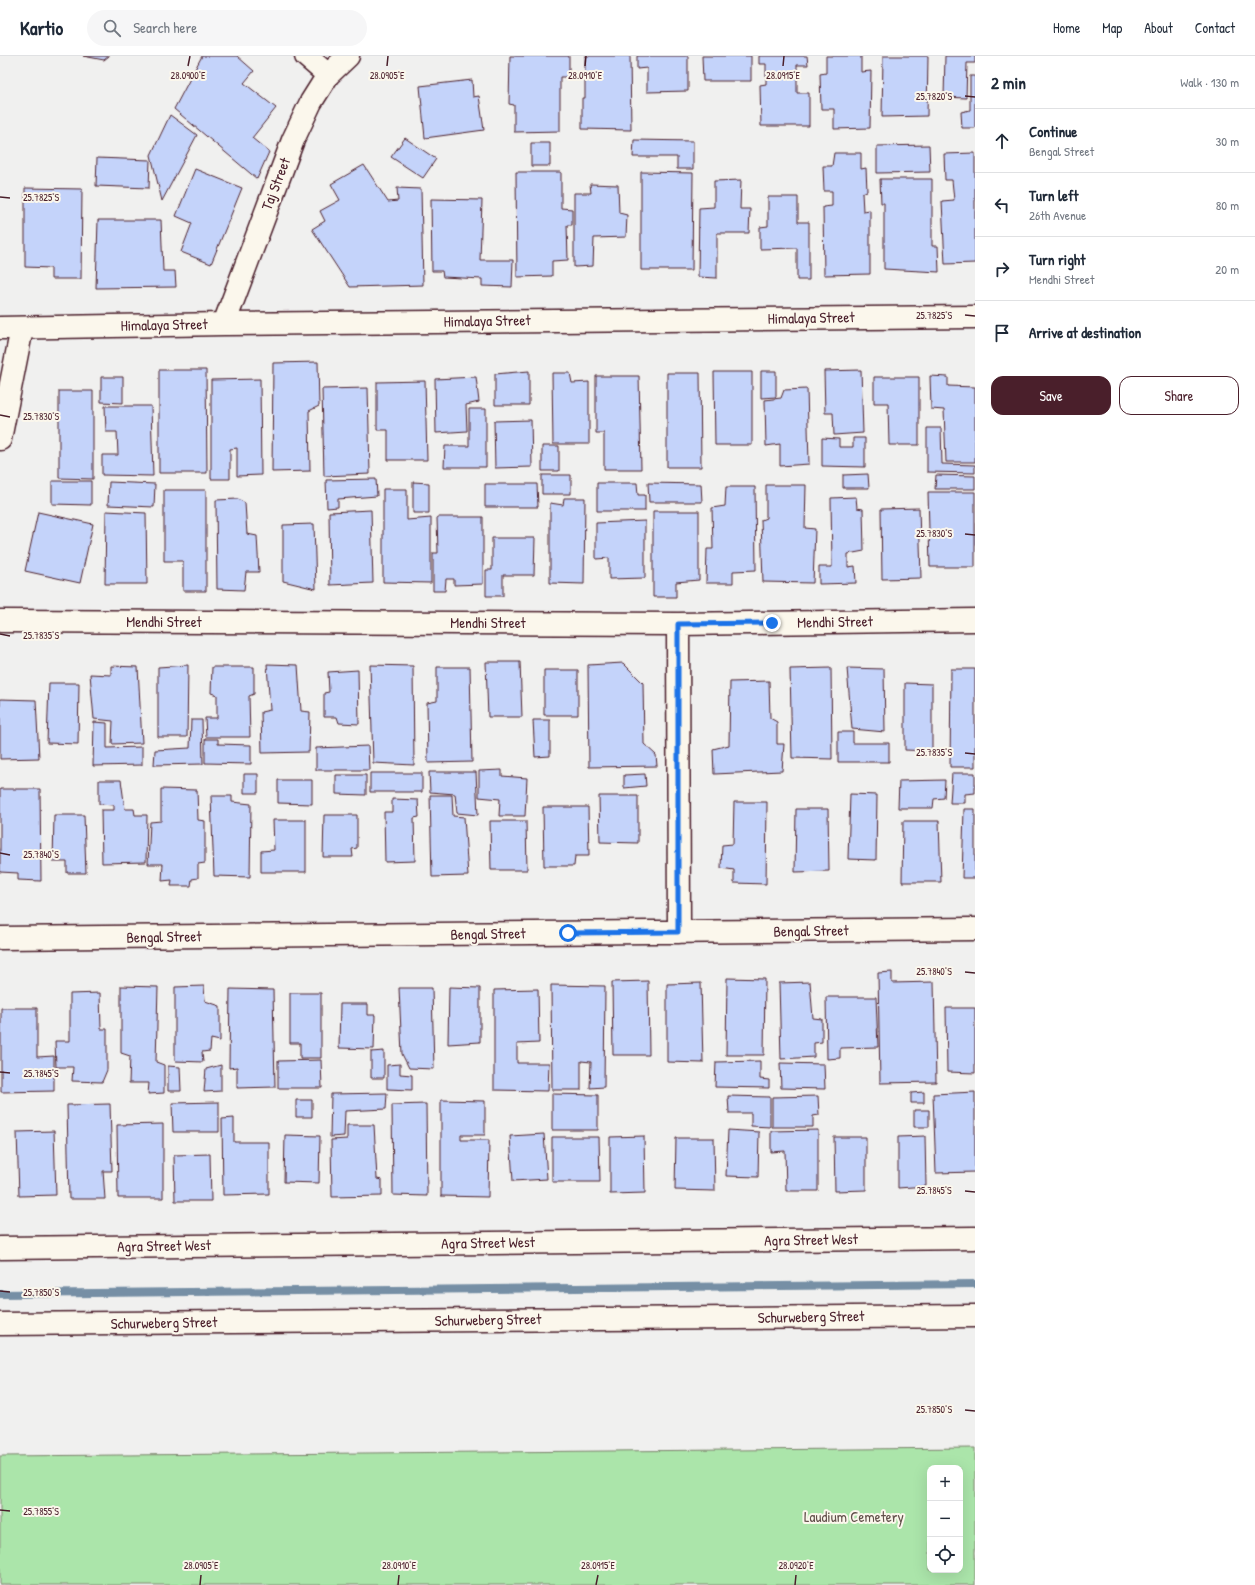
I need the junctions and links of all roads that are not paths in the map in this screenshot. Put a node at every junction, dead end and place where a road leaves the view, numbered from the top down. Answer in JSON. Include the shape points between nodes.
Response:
{"nodes":[{"id":1,"x":306,"y":56,"type":"edge"},
{"id":2,"x":348,"y":56,"type":"edge"},
{"id":3,"x":328,"y":75,"type":"junction"},
{"id":4,"x":975,"y":317,"type":"edge"},
{"id":5,"x":224,"y":324,"type":"junction"},
{"id":6,"x":0,"y":328,"type":"edge"},
{"id":7,"x":22,"y":328,"type":"junction"},
{"id":8,"x":0,"y":439,"type":"edge"},
{"id":9,"x":975,"y":620,"type":"edge"},
{"id":10,"x":0,"y":621,"type":"edge"},
{"id":11,"x":678,"y":624,"type":"junction"},
{"id":12,"x":975,"y":929,"type":"edge"},
{"id":13,"x":678,"y":932,"type":"junction"},
{"id":14,"x":0,"y":938,"type":"edge"},
{"id":15,"x":975,"y":1238,"type":"edge"},
{"id":16,"x":0,"y":1248,"type":"edge"},
{"id":17,"x":975,"y":1316,"type":"edge"},
{"id":18,"x":0,"y":1324,"type":"edge"}],
"edges":[{"from":1,"to":3,"type":"street"},
{"from":2,"to":3,"type":"street","name":"Taj Street"},
{"from":3,"to":5,"type":"street","name":"Taj Street","via":[[311,102],[293,140]]},
{"from":4,"to":5,"type":"street","name":"Himalaya Street"},
{"from":5,"to":7,"type":"street","name":"Himalaya Street"},
{"from":6,"to":7,"type":"street","name":"Himalaya Street"},
{"from":7,"to":8,"type":"street"},
{"from":9,"to":11,"type":"street","name":"Mendhi Street"},
{"from":10,"to":11,"type":"street","name":"Mendhi Street"},
{"from":11,"to":13,"type":"street"},
{"from":12,"to":13,"type":"street","name":"Bengal Street"},
{"from":13,"to":14,"type":"street","name":"Bengal Street"},
{"from":15,"to":16,"type":"street","name":"Agra Street West"},
{"from":17,"to":18,"type":"street","name":"Schurweberg Street"}]}
